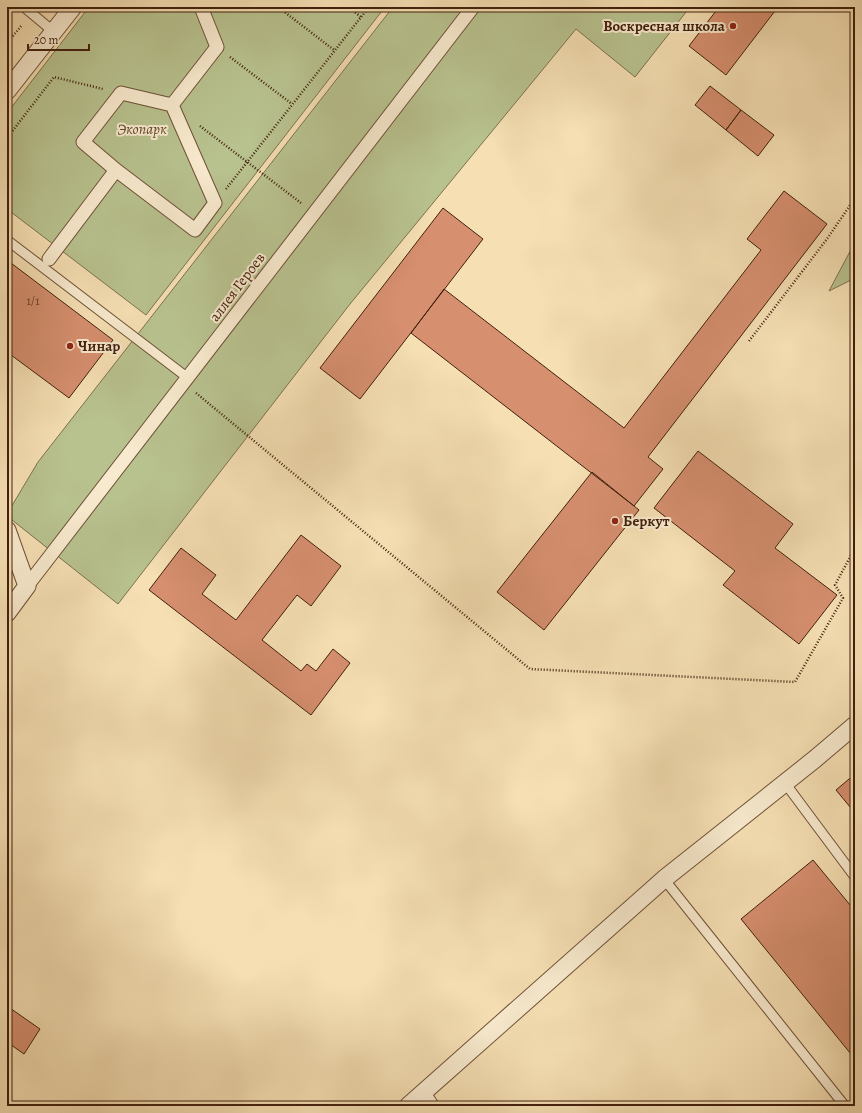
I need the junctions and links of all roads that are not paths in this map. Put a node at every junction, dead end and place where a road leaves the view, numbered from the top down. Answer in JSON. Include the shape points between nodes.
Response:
{"nodes":[{"id":1,"x":24,"y":7,"type":"edge"},
{"id":2,"x":73,"y":7,"type":"edge"},
{"id":3,"x":201,"y":7,"type":"edge"},
{"id":4,"x":473,"y":7,"type":"edge"},
{"id":5,"x":54,"y":32,"type":"junction"},
{"id":6,"x":7,"y":91,"type":"edge"},
{"id":7,"x":172,"y":105,"type":"junction"},
{"id":8,"x":116,"y":170,"type":"junction"},
{"id":9,"x":7,"y":240,"type":"edge"},
{"id":10,"x":49,"y":260,"type":"dead end"},
{"id":11,"x":188,"y":378,"type":"junction"},
{"id":12,"x":7,"y":530,"type":"edge"},
{"id":13,"x":27,"y":586,"type":"junction"},
{"id":14,"x":7,"y":613,"type":"edge"},
{"id":15,"x":855,"y":725,"type":"edge"},
{"id":16,"x":784,"y":784,"type":"junction"},
{"id":17,"x":855,"y":877,"type":"edge"},
{"id":18,"x":664,"y":879,"type":"junction"},
{"id":19,"x":426,"y":1100,"type":"edge"},
{"id":20,"x":408,"y":1106,"type":"edge"},
{"id":21,"x":845,"y":1106,"type":"edge"}],
"edges":[{"from":1,"to":5,"type":"lane"},
{"from":2,"to":5,"type":"street"},
{"from":3,"to":7,"type":"street","via":[[217,47]]},
{"from":4,"to":11,"type":"street","name":"аллея Героев"},
{"from":5,"to":6,"type":"street"},
{"from":7,"to":8,"type":"street","via":[[121,93],[83,142]]},
{"from":7,"to":8,"type":"street","via":[[214,203],[195,230]]},
{"from":8,"to":10,"type":"street"},
{"from":9,"to":11,"type":"lane"},
{"from":11,"to":13,"type":"street","name":"аллея Героев"},
{"from":12,"to":13,"type":"street"},
{"from":13,"to":14,"type":"street"},
{"from":15,"to":16,"type":"street"},
{"from":16,"to":17,"type":"lane"},
{"from":16,"to":18,"type":"street"},
{"from":18,"to":19,"type":"street"},
{"from":18,"to":21,"type":"lane"},
{"from":19,"to":20,"type":"street"}]}
